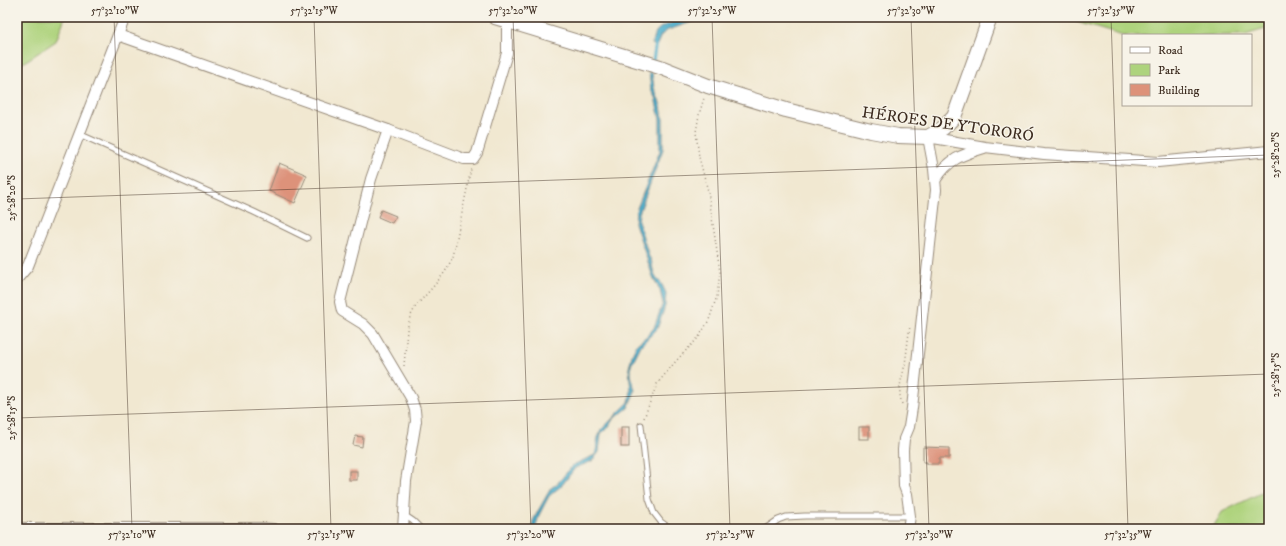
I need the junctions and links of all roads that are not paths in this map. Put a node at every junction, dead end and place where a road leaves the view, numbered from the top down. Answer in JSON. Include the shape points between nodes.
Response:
{"nodes":[{"id":1,"x":125,"y":17,"type":"edge"},
{"id":2,"x":990,"y":17,"type":"edge"},
{"id":3,"x":501,"y":19,"type":"edge"},
{"id":4,"x":118,"y":35,"type":"junction"},
{"id":5,"x":388,"y":130,"type":"junction"},
{"id":6,"x":79,"y":134,"type":"junction"},
{"id":7,"x":928,"y":137,"type":"junction"},
{"id":8,"x":986,"y":148,"type":"junction"},
{"id":9,"x":1269,"y":151,"type":"edge"},
{"id":10,"x":936,"y":179,"type":"junction"},
{"id":11,"x":307,"y":238,"type":"dead end"},
{"id":12,"x":17,"y":279,"type":"edge"},
{"id":13,"x":641,"y":425,"type":"road end"},
{"id":14,"x":404,"y":515,"type":"junction"},
{"id":15,"x":910,"y":516,"type":"junction"},
{"id":16,"x":17,"y":528,"type":"edge"},
{"id":17,"x":274,"y":529,"type":"edge"},
{"id":18,"x":404,"y":529,"type":"edge"},
{"id":19,"x":421,"y":529,"type":"edge"},
{"id":20,"x":697,"y":529,"type":"edge"},
{"id":21,"x":764,"y":529,"type":"edge"},
{"id":22,"x":908,"y":529,"type":"edge"}],
"edges":[{"from":1,"to":4,"type":"street"},
{"from":2,"to":7,"type":"main road","via":[[954,117],[943,128]]},
{"from":3,"to":5,"type":"street","via":[[507,53],[473,159],[464,159]]},
{"from":3,"to":7,"type":"main road","name":"HÉROES DE YTORORÓ","via":[[660,67],[708,86],[786,110],[871,131],[898,136]]},
{"from":4,"to":5,"type":"street"},
{"from":4,"to":6,"type":"street"},
{"from":5,"to":14,"type":"street","via":[[371,179],[340,302],[342,311],[363,324],[373,334],[411,398],[415,410],[416,422],[406,481]]},
{"from":6,"to":11,"type":"lane"},
{"from":6,"to":12,"type":"street","via":[[28,266]]},
{"from":7,"to":8,"type":"street","name":"HÉROES DE YTORORÓ"},
{"from":7,"to":10,"type":"street"},
{"from":8,"to":9,"type":"street","name":"HÉROES DE YTORORÓ","via":[[1158,162]]},
{"from":8,"to":10,"type":"street","via":[[955,158]]},
{"from":10,"to":15,"type":"street","via":[[912,408],[903,444],[904,486]]},
{"from":13,"to":20,"type":"lane","via":[[649,499],[654,513],[671,529]]},
{"from":14,"to":18,"type":"street"},
{"from":14,"to":19,"type":"lane"},
{"from":15,"to":21,"type":"lane","via":[[786,517]]},
{"from":15,"to":22,"type":"street"},
{"from":16,"to":17,"type":"street"}]}
